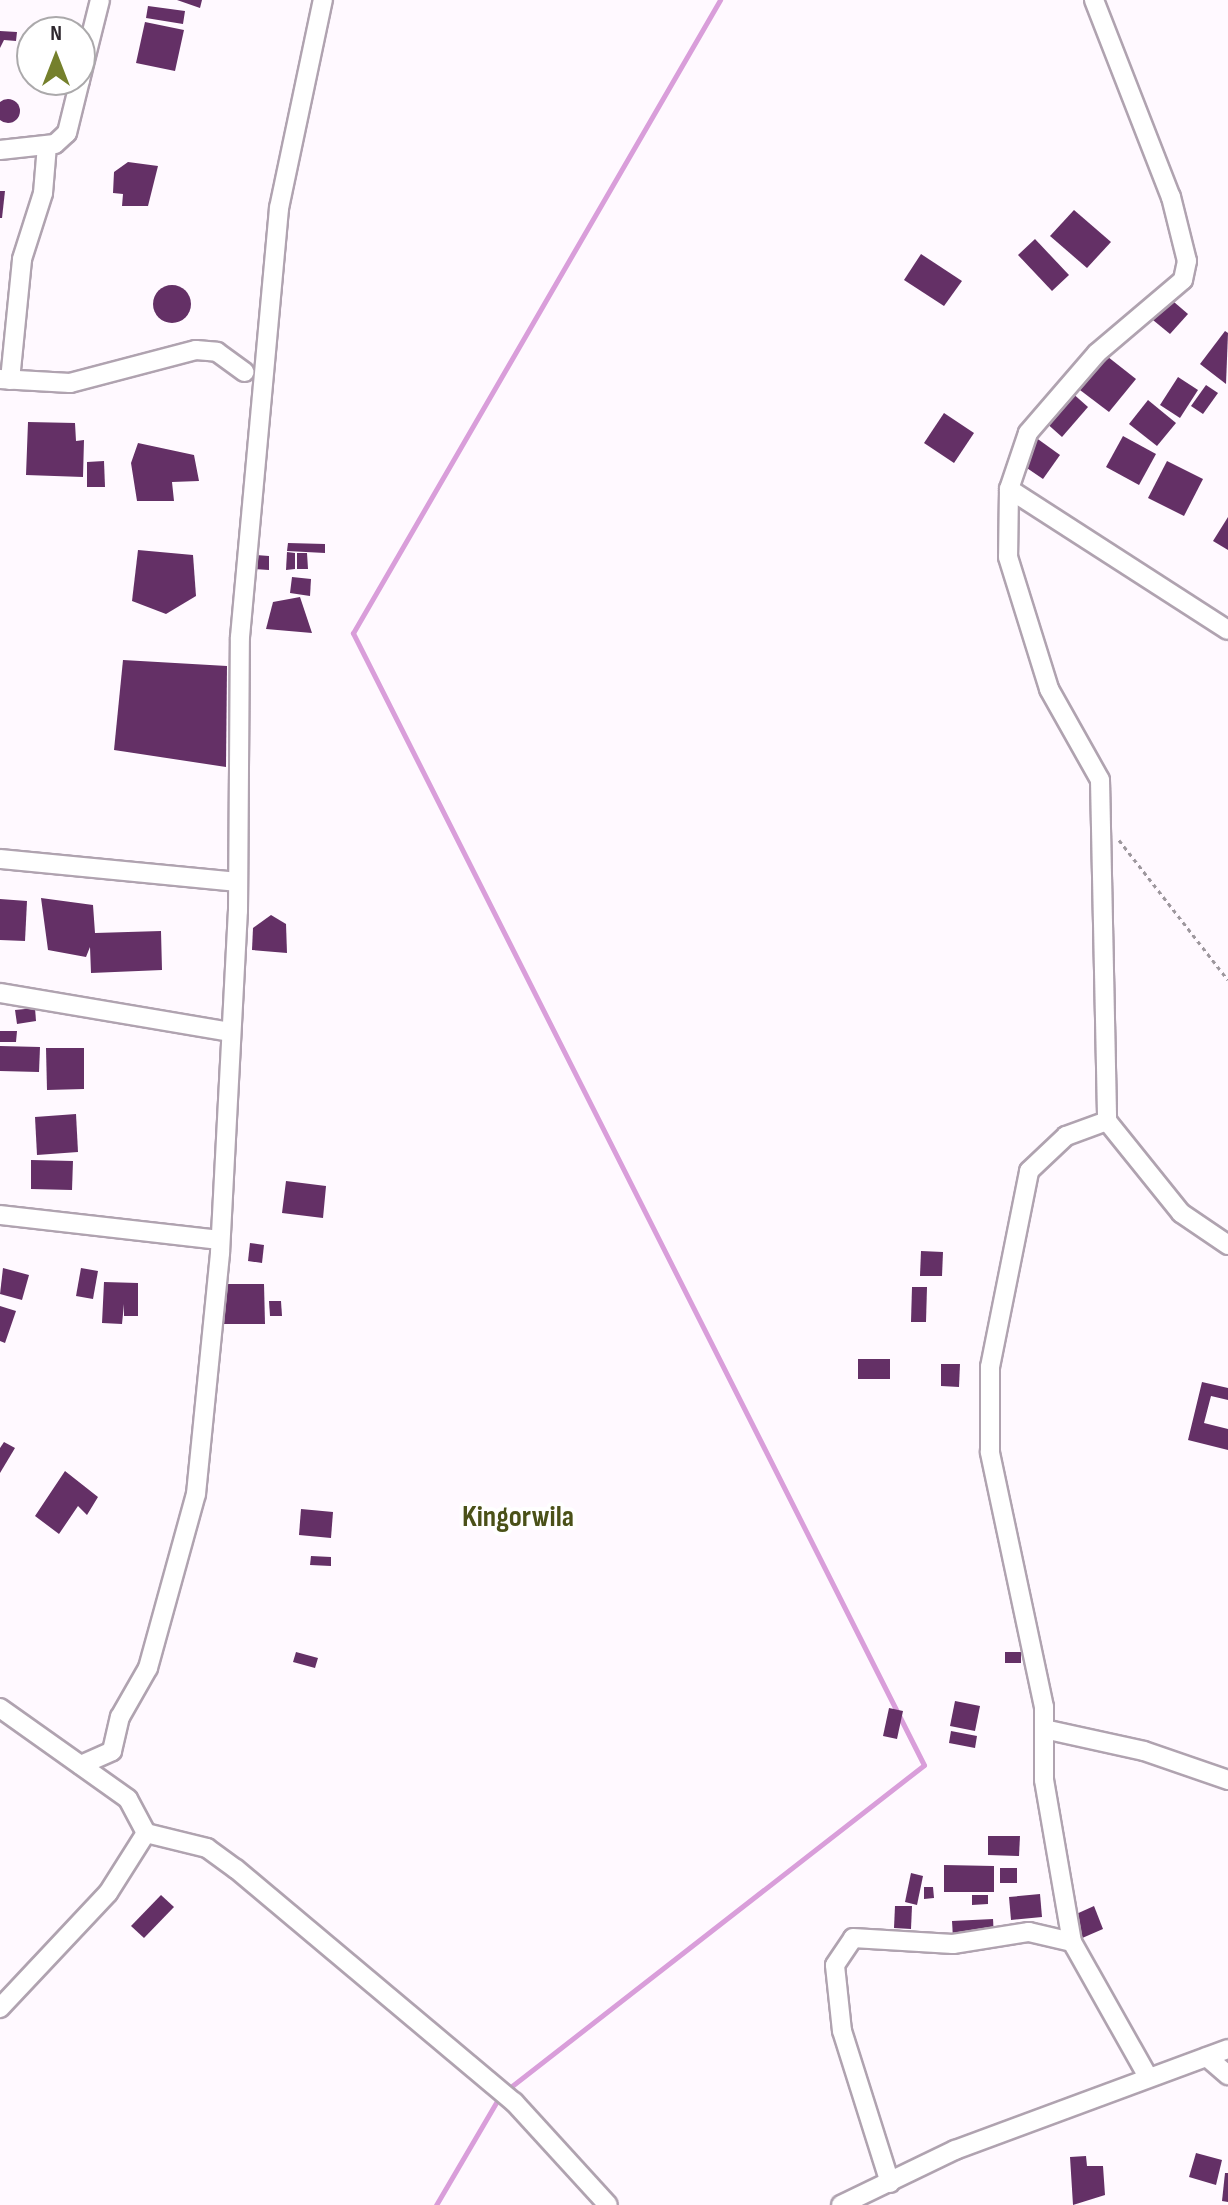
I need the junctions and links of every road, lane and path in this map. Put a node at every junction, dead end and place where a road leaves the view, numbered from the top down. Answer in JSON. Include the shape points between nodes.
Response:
{"nodes":[{"id":1,"x":323,"y":0,"type":"edge"},
{"id":2,"x":1094,"y":0,"type":"edge"},
{"id":3,"x":76,"y":96,"type":"edge"},
{"id":4,"x":47,"y":145,"type":"junction"},
{"id":5,"x":0,"y":150,"type":"edge"},
{"id":6,"x":245,"y":372,"type":"dead end"},
{"id":7,"x":5,"y":380,"type":"edge"},
{"id":8,"x":1009,"y":489,"type":"junction"},
{"id":9,"x":1228,"y":630,"type":"edge"},
{"id":10,"x":1104,"y":822,"type":"junction"},
{"id":11,"x":0,"y":859,"type":"edge"},
{"id":12,"x":237,"y":882,"type":"junction"},
{"id":13,"x":1228,"y":980,"type":"edge"},
{"id":14,"x":0,"y":993,"type":"edge"},
{"id":15,"x":230,"y":1032,"type":"junction"},
{"id":16,"x":1107,"y":1121,"type":"junction"},
{"id":17,"x":0,"y":1215,"type":"edge"},
{"id":18,"x":220,"y":1240,"type":"junction"},
{"id":19,"x":1228,"y":1245,"type":"edge"},
{"id":20,"x":0,"y":1708,"type":"edge"},
{"id":21,"x":1044,"y":1729,"type":"junction"},
{"id":22,"x":81,"y":1765,"type":"junction"},
{"id":23,"x":1228,"y":1780,"type":"edge"},
{"id":24,"x":146,"y":1833,"type":"junction"},
{"id":25,"x":1072,"y":1942,"type":"junction"},
{"id":26,"x":0,"y":2008,"type":"edge"},
{"id":27,"x":1228,"y":2049,"type":"edge"},
{"id":28,"x":1207,"y":2057,"type":"junction"},
{"id":29,"x":1228,"y":2075,"type":"edge"},
{"id":30,"x":1148,"y":2077,"type":"junction"},
{"id":31,"x":890,"y":2183,"type":"junction"},
{"id":32,"x":608,"y":2205,"type":"edge"},
{"id":33,"x":841,"y":2205,"type":"edge"}],
"edges":[{"from":1,"to":12,"type":"street","via":[[279,208],[240,637]]},
{"from":2,"to":8,"type":"street","via":[[1171,197],[1187,261],[1183,280],[1097,353],[1028,433]]},
{"from":3,"to":4,"type":"street","via":[[67,133]]},
{"from":4,"to":5,"type":"street"},
{"from":4,"to":7,"type":"street","via":[[43,193],[22,259]]},
{"from":6,"to":7,"type":"street","via":[[217,352],[196,350],[70,383]]},
{"from":8,"to":9,"type":"street"},
{"from":8,"to":10,"type":"street","via":[[1008,557],[1049,689],[1100,780]]},
{"from":10,"to":13,"type":"path"},
{"from":10,"to":16,"type":"street"},
{"from":11,"to":12,"type":"street"},
{"from":12,"to":15,"type":"street"},
{"from":14,"to":15,"type":"street"},
{"from":15,"to":18,"type":"street"},
{"from":16,"to":19,"type":"street","via":[[1181,1213]]},
{"from":16,"to":21,"type":"street","via":[[1066,1136],[1029,1171],[990,1367],[990,1452]]},
{"from":17,"to":18,"type":"street"},
{"from":18,"to":22,"type":"street","via":[[196,1494],[175,1579],[112,1751]]},
{"from":20,"to":22,"type":"street"},
{"from":21,"to":23,"type":"street","via":[[1144,1751]]},
{"from":21,"to":25,"type":"street","via":[[1044,1780]]},
{"from":22,"to":24,"type":"street","via":[[136,1806]]},
{"from":24,"to":26,"type":"street","via":[[108,1893]]},
{"from":24,"to":32,"type":"street","via":[[207,1848],[236,1869],[485,2083],[514,2102]]},
{"from":25,"to":30,"type":"street"},
{"from":25,"to":31,"type":"street","via":[[1029,1932],[953,1944],[858,1936],[841,1948],[835,1965],[842,2031]]},
{"from":27,"to":28,"type":"street"},
{"from":28,"to":29,"type":"street"},
{"from":28,"to":30,"type":"street"},
{"from":30,"to":31,"type":"street","via":[[955,2150]]},
{"from":31,"to":33,"type":"street"}]}
